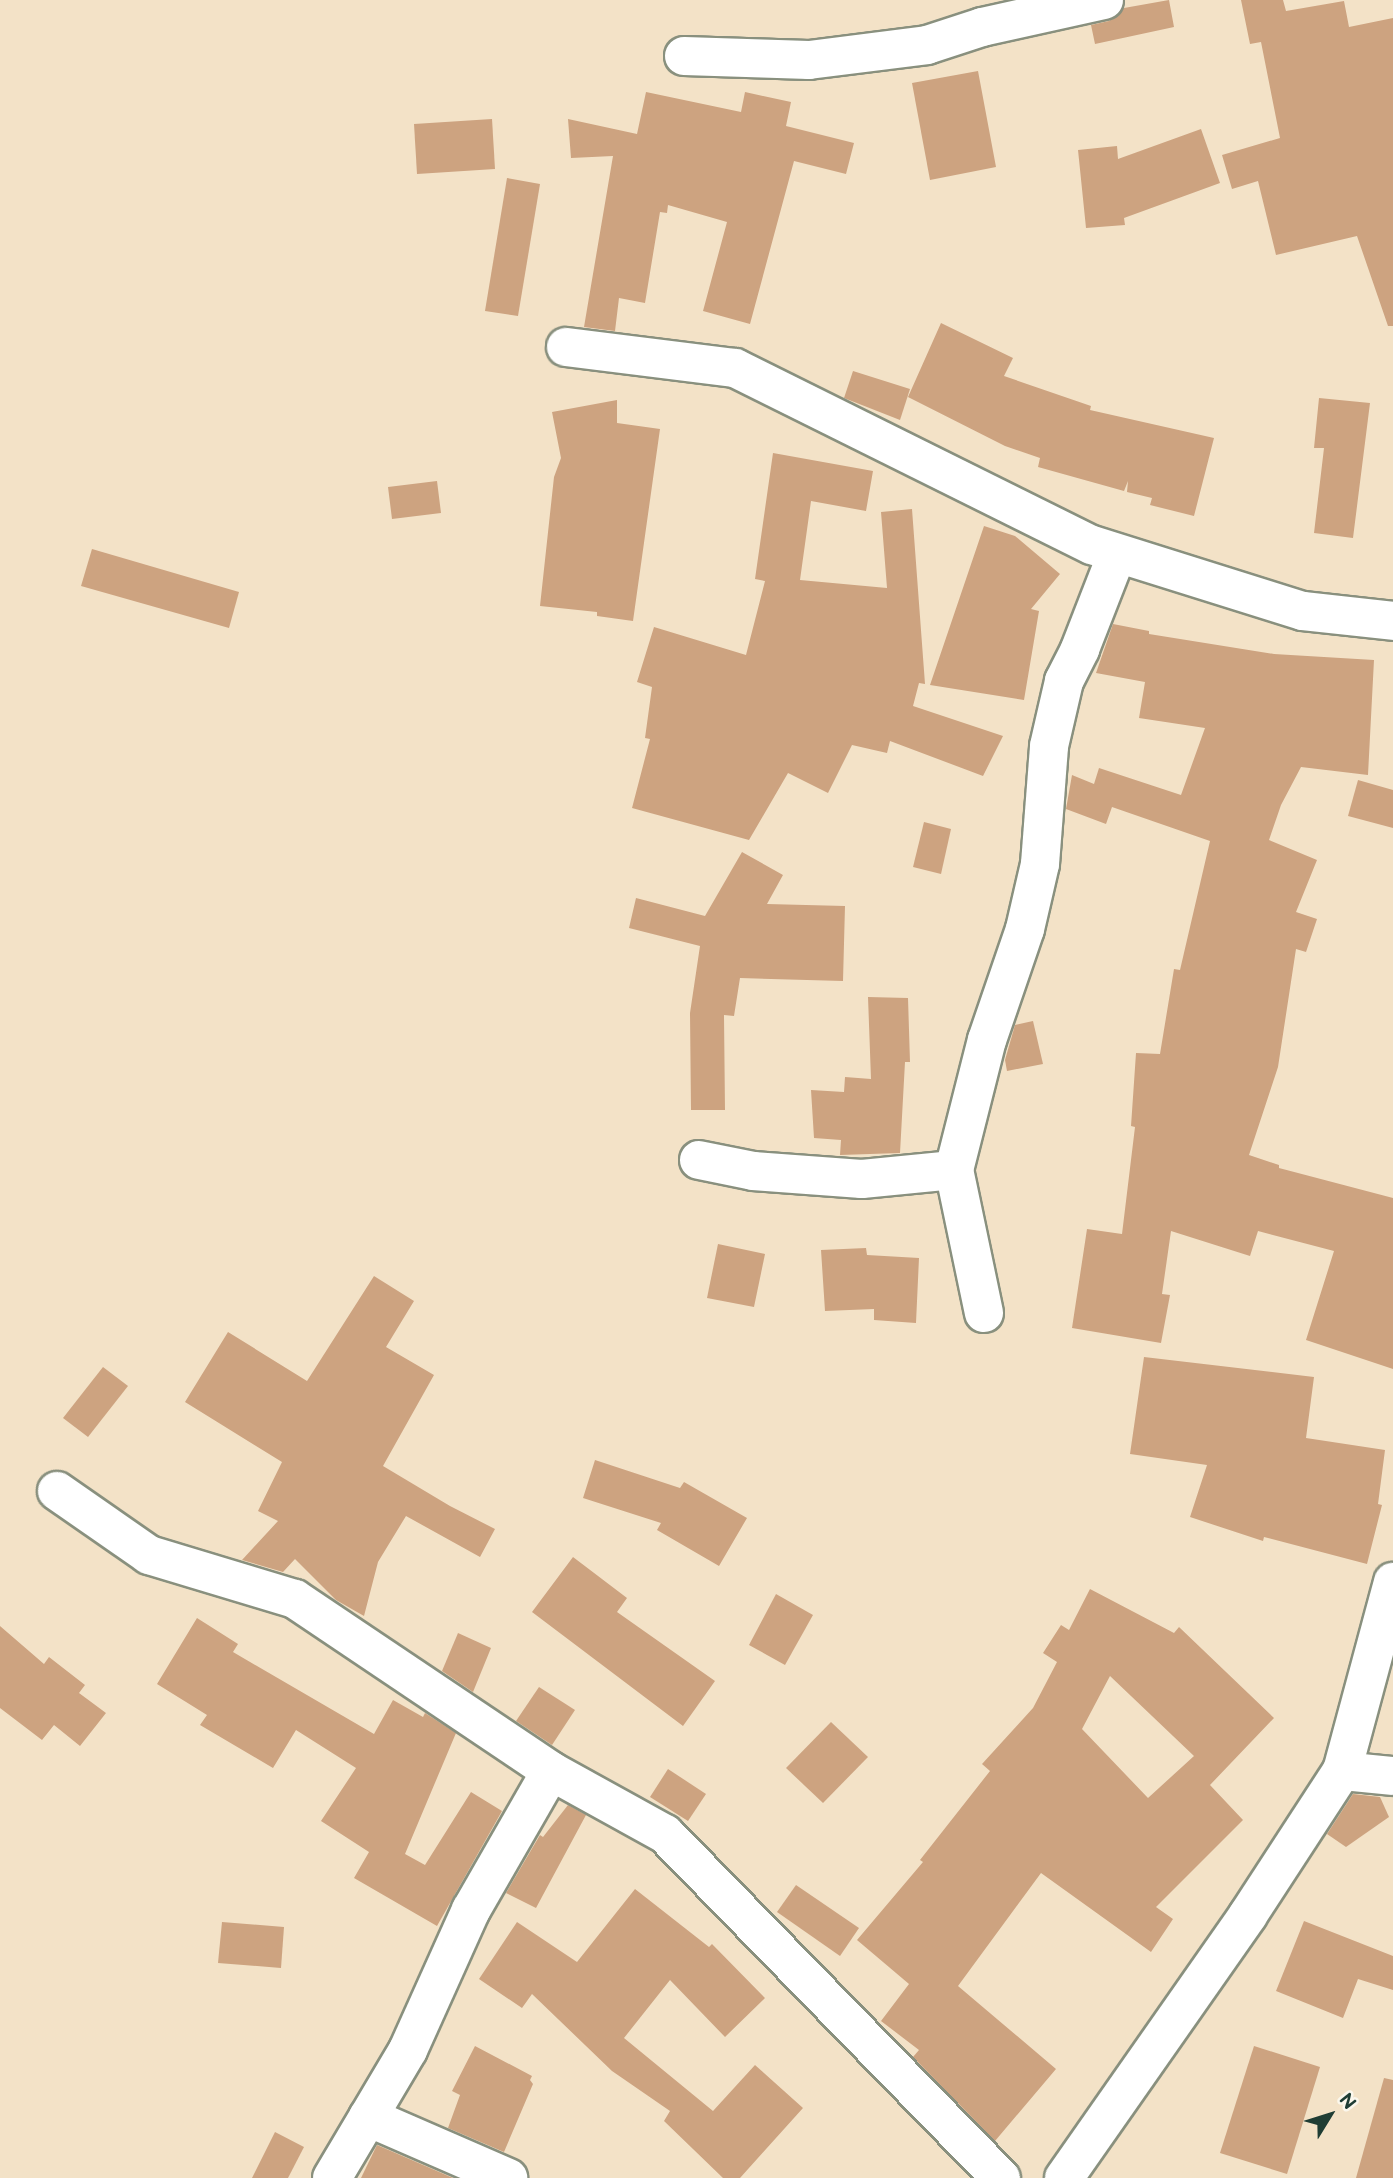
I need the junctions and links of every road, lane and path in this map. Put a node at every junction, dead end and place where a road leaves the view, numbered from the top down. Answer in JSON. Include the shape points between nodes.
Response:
{"nodes":[{"id":1,"x":1104,"y":0,"type":"edge"},
{"id":2,"x":684,"y":56,"type":"dead end"},
{"id":3,"x":566,"y":347,"type":"dead end"},
{"id":4,"x":1117,"y":554,"type":"junction"},
{"id":5,"x":1393,"y":621,"type":"edge"},
{"id":6,"x":699,"y":1160,"type":"dead end"},
{"id":7,"x":954,"y":1170,"type":"junction"},
{"id":8,"x":984,"y":1313,"type":"dead end"},
{"id":9,"x":57,"y":1491,"type":"dead end"},
{"id":10,"x":1393,"y":1582,"type":"edge"},
{"id":11,"x":551,"y":1771,"type":"junction"},
{"id":12,"x":1342,"y":1771,"type":"junction"},
{"id":13,"x":1393,"y":1776,"type":"edge"},
{"id":14,"x":368,"y":2117,"type":"junction"},
{"id":15,"x":332,"y":2178,"type":"edge"},
{"id":16,"x":508,"y":2178,"type":"edge"},
{"id":17,"x":1001,"y":2178,"type":"edge"},
{"id":18,"x":1064,"y":2178,"type":"edge"}],
"edges":[{"from":1,"to":2,"type":"street","via":[[982,27],[927,45],[809,60]]},
{"from":3,"to":4,"type":"street","via":[[735,368]]},
{"from":4,"to":5,"type":"street","via":[[1303,611]]},
{"from":4,"to":7,"type":"street","via":[[1064,681],[1049,746],[1040,864]]},
{"from":6,"to":7,"type":"street","via":[[753,1171],[862,1179]]},
{"from":7,"to":8,"type":"street"},
{"from":9,"to":11,"type":"street","via":[[149,1555],[295,1599]]},
{"from":10,"to":12,"type":"street"},
{"from":11,"to":14,"type":"street","via":[[471,1910],[408,2050]]},
{"from":11,"to":17,"type":"street","via":[[665,1834]]},
{"from":12,"to":13,"type":"street"},
{"from":12,"to":18,"type":"street"},
{"from":14,"to":15,"type":"street"},
{"from":14,"to":16,"type":"street"}]}
